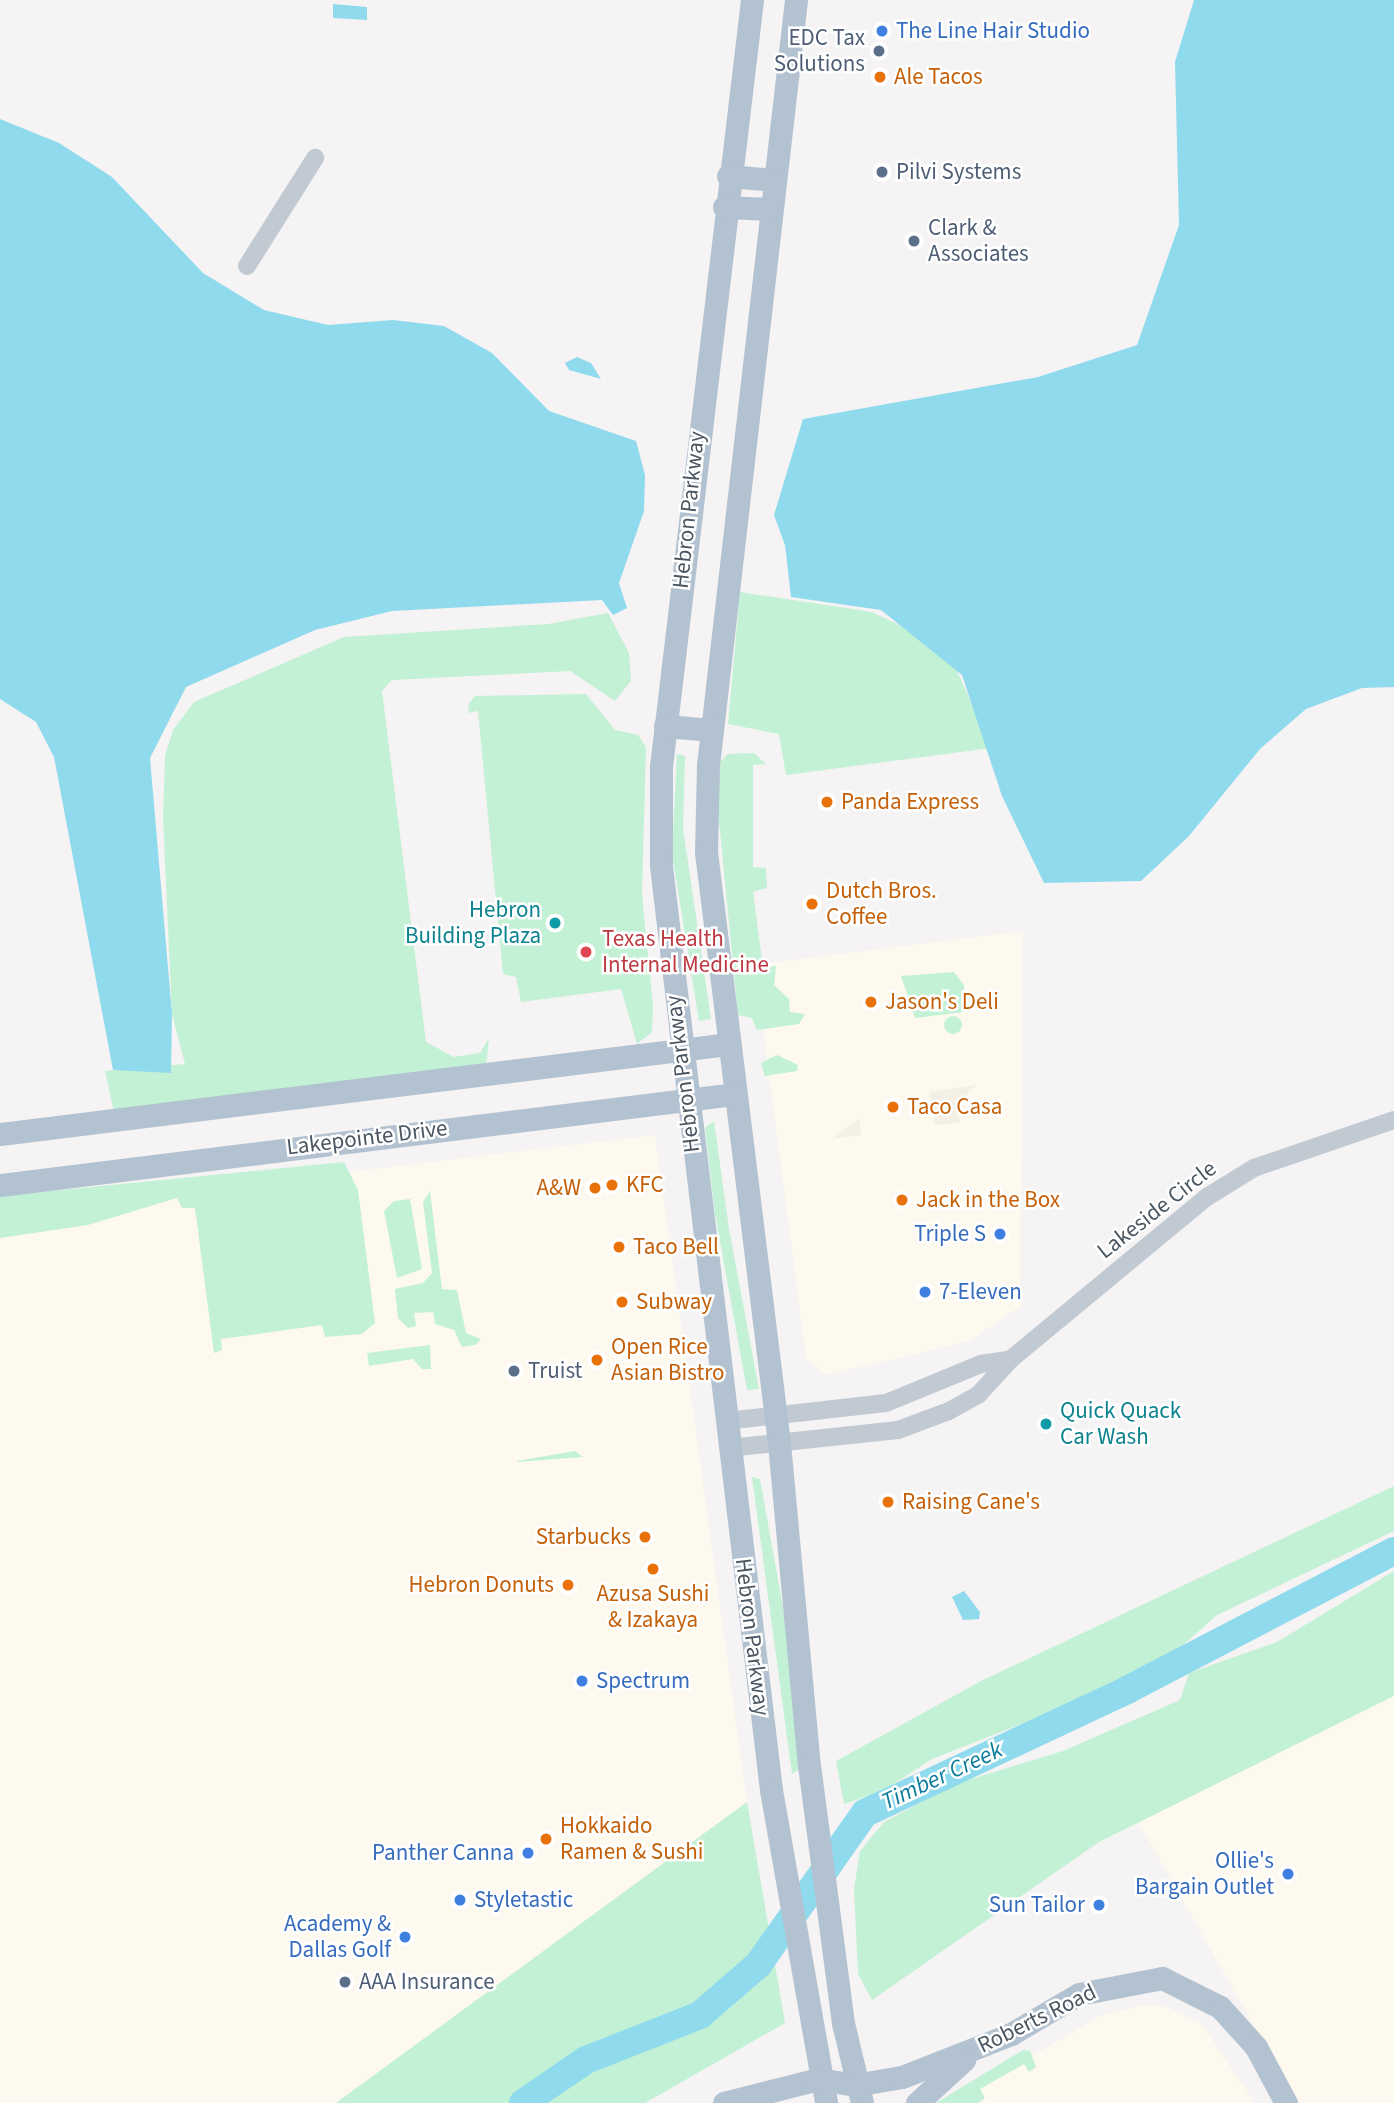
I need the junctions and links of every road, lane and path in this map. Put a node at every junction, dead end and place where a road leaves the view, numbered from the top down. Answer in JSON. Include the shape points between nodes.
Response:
{"nodes":[{"id":1,"x":752,"y":0,"type":"edge"},
{"id":2,"x":796,"y":0,"type":"edge"},
{"id":3,"x":315,"y":158,"type":"dead end"},
{"id":4,"x":728,"y":176,"type":"junction"},
{"id":5,"x":775,"y":180,"type":"junction"},
{"id":6,"x":724,"y":206,"type":"junction"},
{"id":7,"x":771,"y":209,"type":"junction"},
{"id":8,"x":247,"y":266,"type":"dead end"},
{"id":9,"x":665,"y":726,"type":"junction"},
{"id":10,"x":712,"y":730,"type":"junction"},
{"id":11,"x":729,"y":1044,"type":"junction"},
{"id":12,"x":679,"y":1047,"type":"junction"},
{"id":13,"x":735,"y":1094,"type":"junction"},
{"id":14,"x":686,"y":1102,"type":"junction"},
{"id":15,"x":1394,"y":1121,"type":"edge"},
{"id":16,"x":0,"y":1133,"type":"edge"},
{"id":17,"x":0,"y":1185,"type":"edge"},
{"id":18,"x":1011,"y":1359,"type":"junction"},
{"id":19,"x":774,"y":1417,"type":"junction"},
{"id":20,"x":726,"y":1421,"type":"junction"},
{"id":21,"x":779,"y":1443,"type":"junction"},
{"id":22,"x":729,"y":1448,"type":"junction"},
{"id":23,"x":979,"y":2048,"type":"junction"},
{"id":24,"x":818,"y":2079,"type":"junction"},
{"id":25,"x":858,"y":2094,"type":"edge"},
{"id":26,"x":724,"y":2103,"type":"edge"},
{"id":27,"x":826,"y":2103,"type":"edge"},
{"id":28,"x":917,"y":2103,"type":"edge"},
{"id":29,"x":1286,"y":2103,"type":"edge"}],
"edges":[{"from":1,"to":4,"type":"main road","name":"Hebron Parkway"},
{"from":2,"to":5,"type":"main road","name":"Hebron Parkway"},
{"from":3,"to":8,"type":"street"},
{"from":4,"to":5,"type":"main road"},
{"from":4,"to":6,"type":"main road","name":"Hebron Parkway"},
{"from":5,"to":7,"type":"main road","name":"Hebron Parkway"},
{"from":6,"to":7,"type":"main road"},
{"from":6,"to":9,"type":"main road","name":"Hebron Parkway"},
{"from":7,"to":10,"type":"main road","name":"Hebron Parkway"},
{"from":9,"to":10,"type":"main road"},
{"from":9,"to":12,"type":"main road","name":"Hebron Parkway","via":[[661,866]]},
{"from":10,"to":11,"type":"main road","name":"Hebron Parkway","via":[[706,852]]},
{"from":11,"to":12,"type":"main road","name":"Lakepointe Drive"},
{"from":11,"to":13,"type":"main road","name":"Hebron Parkway"},
{"from":12,"to":14,"type":"main road","name":"Hebron Parkway"},
{"from":12,"to":16,"type":"main road","name":"Lakepointe Drive","via":[[504,1074]]},
{"from":13,"to":14,"type":"main road","name":"Lakepointe Drive"},
{"from":13,"to":19,"type":"main road","name":"Hebron Parkway"},
{"from":14,"to":17,"type":"main road","name":"Lakepointe Drive"},
{"from":14,"to":20,"type":"main road","name":"Hebron Parkway"},
{"from":15,"to":18,"type":"street","name":"Lakeside Circle","via":[[1254,1168],[1207,1197]]},
{"from":18,"to":19,"type":"street","name":"Lakeside Circle","via":[[981,1364],[886,1403]]},
{"from":18,"to":21,"type":"street","name":"Lakeside Circle","via":[[978,1395],[949,1412],[898,1430]]},
{"from":19,"to":20,"type":"street","name":"Lakeside Circle"},
{"from":19,"to":21,"type":"main road","name":"Hebron Parkway"},
{"from":20,"to":22,"type":"main road","name":"Hebron Parkway"},
{"from":21,"to":22,"type":"street","name":"Lakeside Circle"},
{"from":21,"to":25,"type":"main road","name":"Hebron Parkway","via":[[809,1765],[843,2023]]},
{"from":22,"to":24,"type":"main road","name":"Hebron Parkway","via":[[771,1790]]},
{"from":23,"to":25,"type":"main road","name":"Roberts Road"},
{"from":23,"to":28,"type":"main road"},
{"from":23,"to":29,"type":"main road","name":"Roberts Road","via":[[1079,1994],[1162,1978],[1220,2007],[1256,2047]]},
{"from":24,"to":25,"type":"main road","name":"Roberts Road"},
{"from":24,"to":26,"type":"main road"},
{"from":24,"to":27,"type":"main road","name":"Hebron Parkway"}]}
